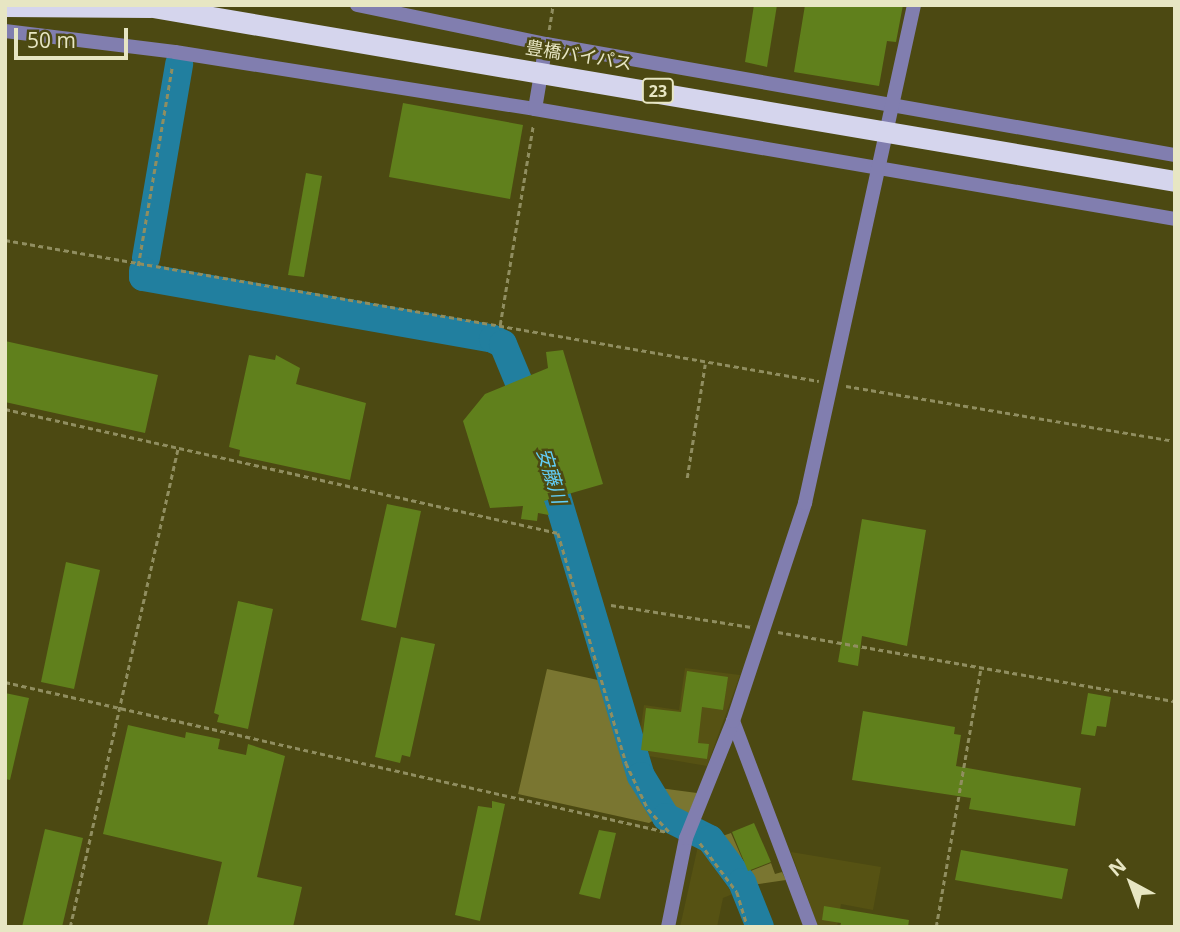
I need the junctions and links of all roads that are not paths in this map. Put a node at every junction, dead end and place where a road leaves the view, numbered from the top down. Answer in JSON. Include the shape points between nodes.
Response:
{"nodes":[{"id":1,"x":219,"y":5,"type":"edge"},
{"id":2,"x":357,"y":5,"type":"edge"},
{"id":3,"x":914,"y":5,"type":"edge"},
{"id":4,"x":5,"y":6,"type":"edge"},
{"id":5,"x":146,"y":6,"type":"edge"},
{"id":6,"x":5,"y":32,"type":"edge"},
{"id":7,"x":546,"y":44,"type":"junction"},
{"id":8,"x":891,"y":105,"type":"junction"},
{"id":9,"x":535,"y":109,"type":"junction"},
{"id":10,"x":1175,"y":155,"type":"edge"},
{"id":11,"x":878,"y":168,"type":"junction"},
{"id":12,"x":1175,"y":171,"type":"edge"},
{"id":13,"x":1175,"y":181,"type":"edge"},
{"id":14,"x":1175,"y":219,"type":"edge"},
{"id":15,"x":733,"y":721,"type":"junction"},
{"id":16,"x":668,"y":927,"type":"edge"},
{"id":17,"x":811,"y":927,"type":"edge"}],
"edges":[{"from":1,"to":12,"type":"highway","name":"豊橋バイパス","number":"23"},
{"from":2,"to":7,"type":"street"},
{"from":3,"to":8,"type":"street"},
{"from":4,"to":5,"type":"highway","name":"豊橋バイパス"},
{"from":5,"to":13,"type":"highway","name":"豊橋バイパス","number":"23","bridge":true},
{"from":6,"to":9,"type":"street","via":[[175,52]]},
{"from":7,"to":8,"type":"street"},
{"from":7,"to":9,"type":"street"},
{"from":8,"to":10,"type":"street"},
{"from":8,"to":11,"type":"street"},
{"from":9,"to":11,"type":"street"},
{"from":11,"to":14,"type":"street"},
{"from":11,"to":15,"type":"street","via":[[805,503]]},
{"from":15,"to":16,"type":"street","via":[[689,832]]},
{"from":15,"to":17,"type":"street"}]}
